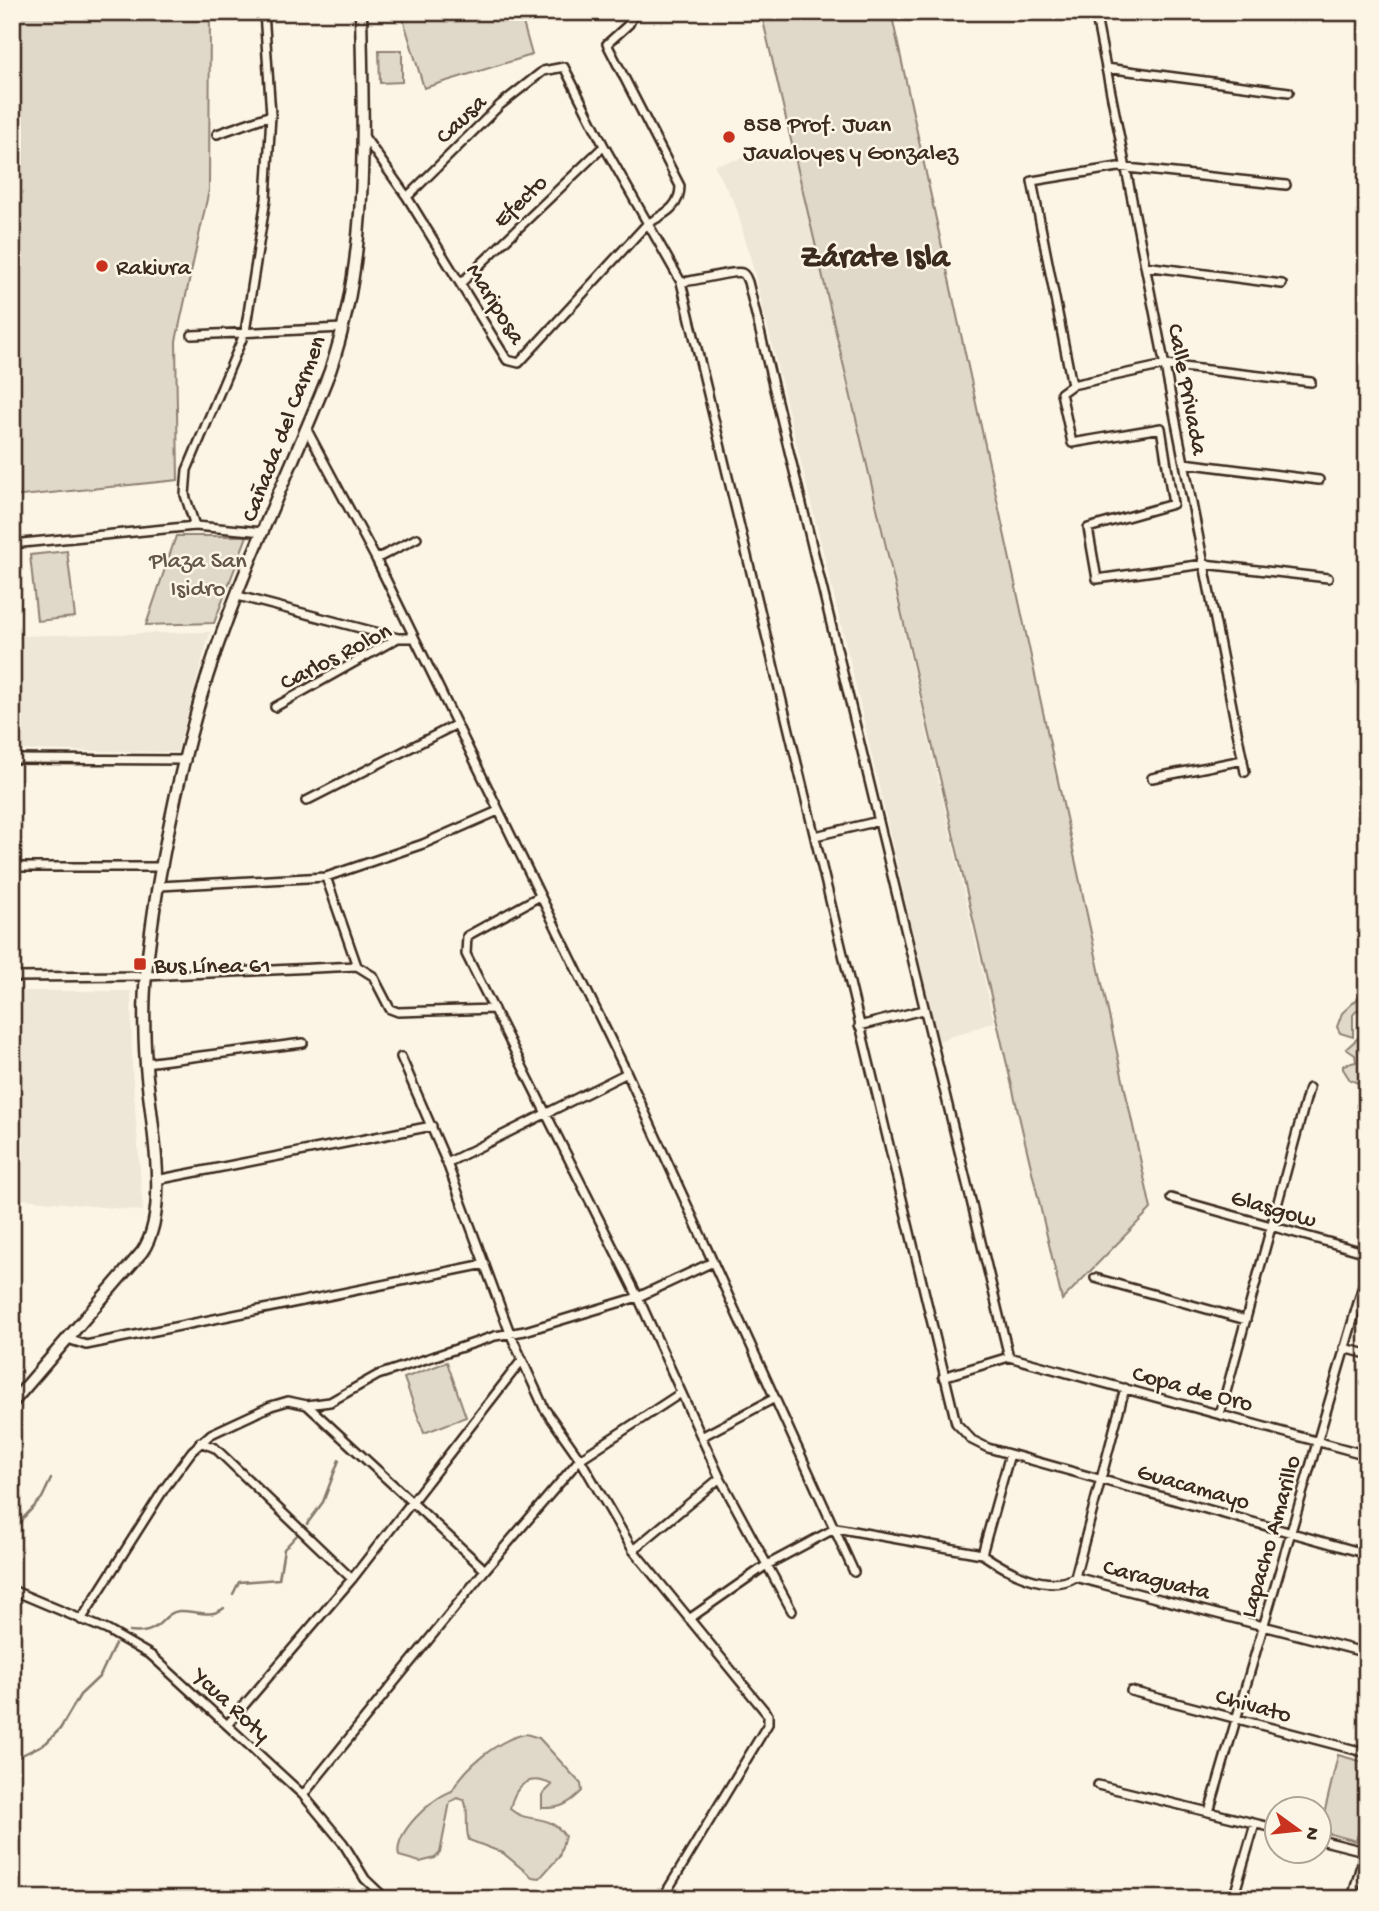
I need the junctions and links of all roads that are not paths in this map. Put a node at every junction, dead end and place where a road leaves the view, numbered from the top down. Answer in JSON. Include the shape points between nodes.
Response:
{"nodes":[{"id":1,"x":264,"y":12,"type":"edge"},
{"id":2,"x":361,"y":12,"type":"edge"},
{"id":3,"x":635,"y":12,"type":"edge"},
{"id":4,"x":1095,"y":12,"type":"edge"},
{"id":5,"x":1106,"y":68,"type":"junction"},
{"id":6,"x":543,"y":71,"type":"joint"},
{"id":7,"x":1289,"y":92,"type":"dead end"},
{"id":8,"x":271,"y":115,"type":"junction"},
{"id":9,"x":216,"y":134,"type":"dead end"},
{"id":10,"x":363,"y":135,"type":"junction"},
{"id":11,"x":604,"y":146,"type":"junction"},
{"id":12,"x":1124,"y":168,"type":"junction"},
{"id":13,"x":1286,"y":185,"type":"dead end"},
{"id":14,"x":407,"y":197,"type":"junction"},
{"id":15,"x":647,"y":225,"type":"junction"},
{"id":16,"x":1145,"y":266,"type":"junction"},
{"id":17,"x":681,"y":282,"type":"junction"},
{"id":18,"x":461,"y":283,"type":"junction"},
{"id":19,"x":1282,"y":284,"type":"dead end"},
{"id":20,"x":343,"y":328,"type":"junction"},
{"id":21,"x":245,"y":332,"type":"junction"},
{"id":22,"x":192,"y":335,"type":"dead end"},
{"id":23,"x":1165,"y":365,"type":"junction"},
{"id":24,"x":1311,"y":382,"type":"dead end"},
{"id":25,"x":1072,"y":385,"type":"junction"},
{"id":26,"x":307,"y":430,"type":"junction"},
{"id":27,"x":1184,"y":463,"type":"junction"},
{"id":28,"x":1319,"y":481,"type":"dead end"},
{"id":29,"x":195,"y":526,"type":"junction"},
{"id":30,"x":264,"y":532,"type":"junction"},
{"id":31,"x":417,"y":538,"type":"dead end"},
{"id":32,"x":12,"y":544,"type":"edge"},
{"id":33,"x":376,"y":559,"type":"junction"},
{"id":34,"x":1204,"y":564,"type":"junction"},
{"id":35,"x":1328,"y":578,"type":"dead end"},
{"id":36,"x":237,"y":596,"type":"junction"},
{"id":37,"x":398,"y":638,"type":"junction"},
{"id":38,"x":412,"y":638,"type":"junction"},
{"id":39,"x":275,"y":707,"type":"dead end"},
{"id":40,"x":455,"y":725,"type":"junction"},
{"id":41,"x":12,"y":759,"type":"edge"},
{"id":42,"x":186,"y":760,"type":"junction"},
{"id":43,"x":1243,"y":760,"type":"junction"},
{"id":44,"x":1245,"y":772,"type":"dead end"},
{"id":45,"x":1152,"y":778,"type":"dead end"},
{"id":46,"x":306,"y":801,"type":"dead end"},
{"id":47,"x":498,"y":811,"type":"junction"},
{"id":48,"x":879,"y":821,"type":"junction"},
{"id":49,"x":815,"y":836,"type":"junction"},
{"id":50,"x":12,"y":867,"type":"edge"},
{"id":51,"x":163,"y":867,"type":"junction"},
{"id":52,"x":326,"y":877,"type":"junction"},
{"id":53,"x":160,"y":886,"type":"junction"},
{"id":54,"x":540,"y":896,"type":"junction"},
{"id":55,"x":357,"y":966,"type":"junction"},
{"id":56,"x":12,"y":976,"type":"edge"},
{"id":57,"x":145,"y":976,"type":"junction"},
{"id":58,"x":495,"y":1009,"type":"junction"},
{"id":59,"x":923,"y":1010,"type":"junction"},
{"id":60,"x":859,"y":1026,"type":"junction"},
{"id":61,"x":303,"y":1043,"type":"dead end"},
{"id":62,"x":401,"y":1057,"type":"dead end"},
{"id":63,"x":145,"y":1063,"type":"junction"},
{"id":64,"x":627,"y":1073,"type":"junction"},
{"id":65,"x":1309,"y":1088,"type":"dead end"},
{"id":66,"x":547,"y":1114,"type":"junction"},
{"id":67,"x":432,"y":1126,"type":"junction"},
{"id":68,"x":447,"y":1163,"type":"junction"},
{"id":69,"x":156,"y":1180,"type":"junction"},
{"id":70,"x":1171,"y":1198,"type":"dead end"},
{"id":71,"x":1271,"y":1226,"type":"junction"},
{"id":72,"x":1367,"y":1253,"type":"edge"},
{"id":73,"x":713,"y":1262,"type":"junction"},
{"id":74,"x":485,"y":1264,"type":"junction"},
{"id":75,"x":1367,"y":1272,"type":"edge"},
{"id":76,"x":1095,"y":1278,"type":"dead end"},
{"id":77,"x":638,"y":1297,"type":"junction"},
{"id":78,"x":1246,"y":1321,"type":"junction"},
{"id":79,"x":510,"y":1333,"type":"junction"},
{"id":80,"x":68,"y":1339,"type":"junction"},
{"id":81,"x":1344,"y":1348,"type":"junction"},
{"id":82,"x":1367,"y":1354,"type":"edge"},
{"id":83,"x":1009,"y":1357,"type":"junction"},
{"id":84,"x":522,"y":1360,"type":"junction"},
{"id":85,"x":943,"y":1377,"type":"junction"},
{"id":86,"x":1125,"y":1388,"type":"junction"},
{"id":87,"x":681,"y":1392,"type":"junction"},
{"id":88,"x":775,"y":1398,"type":"junction"},
{"id":89,"x":12,"y":1403,"type":"edge"},
{"id":90,"x":307,"y":1405,"type":"junction"},
{"id":91,"x":1220,"y":1414,"type":"junction"},
{"id":92,"x":703,"y":1436,"type":"junction"},
{"id":93,"x":1317,"y":1441,"type":"junction"},
{"id":94,"x":200,"y":1443,"type":"junction"},
{"id":95,"x":1010,"y":1454,"type":"junction"},
{"id":96,"x":1367,"y":1455,"type":"edge"},
{"id":97,"x":580,"y":1459,"type":"junction"},
{"id":98,"x":720,"y":1478,"type":"junction"},
{"id":99,"x":1102,"y":1480,"type":"junction"},
{"id":100,"x":412,"y":1503,"type":"junction"},
{"id":101,"x":836,"y":1528,"type":"junction"},
{"id":102,"x":1291,"y":1532,"type":"junction"},
{"id":103,"x":633,"y":1550,"type":"junction"},
{"id":104,"x":982,"y":1554,"type":"junction"},
{"id":105,"x":1367,"y":1554,"type":"edge"},
{"id":106,"x":765,"y":1566,"type":"junction"},
{"id":107,"x":485,"y":1570,"type":"junction"},
{"id":108,"x":855,"y":1572,"type":"dead end"},
{"id":109,"x":1075,"y":1577,"type":"junction"},
{"id":110,"x":352,"y":1578,"type":"junction"},
{"id":111,"x":12,"y":1590,"type":"edge"},
{"id":112,"x":792,"y":1611,"type":"dead end"},
{"id":113,"x":689,"y":1619,"type":"junction"},
{"id":114,"x":81,"y":1620,"type":"junction"},
{"id":115,"x":1263,"y":1625,"type":"junction"},
{"id":116,"x":1367,"y":1653,"type":"edge"},
{"id":117,"x":1131,"y":1691,"type":"dead end"},
{"id":118,"x":1236,"y":1719,"type":"junction"},
{"id":119,"x":228,"y":1724,"type":"junction"},
{"id":120,"x":1367,"y":1753,"type":"edge"},
{"id":121,"x":1098,"y":1785,"type":"dead end"},
{"id":122,"x":303,"y":1796,"type":"junction"},
{"id":123,"x":1209,"y":1812,"type":"junction"},
{"id":124,"x":1255,"y":1824,"type":"junction"},
{"id":125,"x":1264,"y":1826,"type":"edge"},
{"id":126,"x":1367,"y":1842,"type":"edge"},
{"id":127,"x":1334,"y":1844,"type":"edge"},
{"id":128,"x":1364,"y":1851,"type":"junction"},
{"id":129,"x":386,"y":1899,"type":"edge"},
{"id":130,"x":662,"y":1899,"type":"edge"},
{"id":131,"x":1233,"y":1899,"type":"edge"},
{"id":132,"x":1352,"y":1899,"type":"edge"}],
"edges":[{"from":1,"to":8,"type":"street"},
{"from":2,"to":10,"type":"street","name":"Cañada del Carmen"},
{"from":3,"to":15,"type":"street","via":[[607,44],[680,186],[678,202]]},
{"from":4,"to":5,"type":"street","name":"Calle Privada"},
{"from":5,"to":7,"type":"street"},
{"from":5,"to":12,"type":"street","name":"Calle Privada"},
{"from":6,"to":11,"type":"street","name":"Guacamayo","via":[[564,67]]},
{"from":6,"to":14,"type":"street","name":"Causa","via":[[500,105]]},
{"from":8,"to":9,"type":"street"},
{"from":8,"to":21,"type":"street","via":[[265,200]]},
{"from":10,"to":14,"type":"street","name":"Mariposa"},
{"from":10,"to":20,"type":"street","name":"Cañada del Carmen","via":[[355,269]]},
{"from":11,"to":15,"type":"street","name":"Guacamayo"},
{"from":11,"to":18,"type":"street","name":"Efecto"},
{"from":12,"to":13,"type":"street"},
{"from":12,"to":16,"type":"street","name":"Calle Privada"},
{"from":12,"to":25,"type":"street","via":[[1031,183]]},
{"from":14,"to":18,"type":"street","name":"Mariposa"},
{"from":15,"to":17,"type":"street","name":"Guacamayo"},
{"from":15,"to":18,"type":"street","name":"Mariposa","via":[[519,363],[507,360]]},
{"from":16,"to":19,"type":"street"},
{"from":16,"to":23,"type":"street","name":"Calle Privada"},
{"from":17,"to":48,"type":"street","via":[[737,272],[748,282]]},
{"from":17,"to":49,"type":"street","name":"Guacamayo"},
{"from":20,"to":21,"type":"street"},
{"from":20,"to":26,"type":"street","name":"Cañada del Carmen"},
{"from":21,"to":22,"type":"street"},
{"from":21,"to":29,"type":"street","via":[[187,470],[185,495]]},
{"from":23,"to":24,"type":"street"},
{"from":23,"to":25,"type":"street"},
{"from":23,"to":27,"type":"street","name":"Calle Privada"},
{"from":25,"to":34,"type":"street","via":[[1061,393],[1070,443],[1161,427],[1174,501],[1172,506],[1088,528],[1097,579]]},
{"from":26,"to":30,"type":"street","name":"Cañada del Carmen"},
{"from":26,"to":33,"type":"street"},
{"from":27,"to":28,"type":"street"},
{"from":27,"to":34,"type":"street","name":"Calle Privada"},
{"from":29,"to":30,"type":"street"},
{"from":29,"to":32,"type":"street"},
{"from":30,"to":36,"type":"street","name":"Cañada del Carmen"},
{"from":31,"to":33,"type":"street"},
{"from":33,"to":38,"type":"street"},
{"from":34,"to":35,"type":"street"},
{"from":34,"to":43,"type":"street","name":"Calle Privada"},
{"from":36,"to":37,"type":"street"},
{"from":36,"to":42,"type":"street","name":"Cañada del Carmen","via":[[200,699]]},
{"from":37,"to":38,"type":"street","name":"Carlos Rolon"},
{"from":37,"to":39,"type":"street","name":"Carlos Rolon"},
{"from":38,"to":40,"type":"street"},
{"from":40,"to":46,"type":"street"},
{"from":40,"to":47,"type":"street"},
{"from":41,"to":42,"type":"street"},
{"from":42,"to":51,"type":"street","name":"Cañada del Carmen"},
{"from":43,"to":44,"type":"street","name":"Calle Privada"},
{"from":43,"to":45,"type":"street"},
{"from":47,"to":52,"type":"street","via":[[423,844]]},
{"from":47,"to":54,"type":"street"},
{"from":48,"to":49,"type":"street"},
{"from":48,"to":59,"type":"street"},
{"from":49,"to":60,"type":"street","name":"Guacamayo"},
{"from":50,"to":51,"type":"street"},
{"from":51,"to":53,"type":"street","name":"Cañada del Carmen"},
{"from":52,"to":53,"type":"street"},
{"from":52,"to":55,"type":"street"},
{"from":53,"to":57,"type":"street","name":"Cañada del Carmen"},
{"from":54,"to":58,"type":"street","via":[[467,936],[466,954]]},
{"from":54,"to":64,"type":"street"},
{"from":55,"to":57,"type":"street"},
{"from":55,"to":58,"type":"street","via":[[373,976],[390,1009],[398,1012]]},
{"from":56,"to":57,"type":"street"},
{"from":57,"to":63,"type":"street","name":"Cañada del Carmen"},
{"from":58,"to":66,"type":"street"},
{"from":59,"to":60,"type":"street"},
{"from":59,"to":83,"type":"street"},
{"from":60,"to":85,"type":"street","name":"Guacamayo"},
{"from":61,"to":63,"type":"street"},
{"from":62,"to":67,"type":"street"},
{"from":63,"to":69,"type":"street","name":"Cañada del Carmen"},
{"from":64,"to":66,"type":"street"},
{"from":64,"to":73,"type":"street"},
{"from":65,"to":71,"type":"street"},
{"from":66,"to":68,"type":"street"},
{"from":66,"to":77,"type":"street"},
{"from":67,"to":68,"type":"street"},
{"from":67,"to":69,"type":"street"},
{"from":68,"to":74,"type":"street"},
{"from":69,"to":80,"type":"street","name":"Cañada del Carmen","via":[[154,1226],[147,1246]]},
{"from":70,"to":71,"type":"street","name":"Glasgow"},
{"from":71,"to":72,"type":"street","name":"Glasgow"},
{"from":71,"to":78,"type":"street"},
{"from":73,"to":77,"type":"street"},
{"from":73,"to":88,"type":"street"},
{"from":74,"to":79,"type":"street"},
{"from":74,"to":80,"type":"street","via":[[86,1345]]},
{"from":75,"to":81,"type":"street","name":"Lapacho Amarillo"},
{"from":76,"to":78,"type":"street"},
{"from":77,"to":79,"type":"street"},
{"from":77,"to":87,"type":"street"},
{"from":78,"to":91,"type":"street"},
{"from":79,"to":84,"type":"street"},
{"from":79,"to":90,"type":"street","via":[[378,1375],[330,1402]]},
{"from":80,"to":89,"type":"street","name":"Cañada del Carmen"},
{"from":81,"to":82,"type":"street"},
{"from":81,"to":93,"type":"street","name":"Lapacho Amarillo"},
{"from":83,"to":85,"type":"street"},
{"from":83,"to":86,"type":"street","name":"Copa de Oro"},
{"from":84,"to":97,"type":"street","via":[[544,1408]]},
{"from":84,"to":100,"type":"street"},
{"from":85,"to":95,"type":"street","name":"Guacamayo","via":[[956,1423],[963,1432],[988,1448]]},
{"from":86,"to":91,"type":"street","name":"Copa de Oro"},
{"from":86,"to":99,"type":"street"},
{"from":87,"to":92,"type":"street"},
{"from":87,"to":97,"type":"street"},
{"from":88,"to":92,"type":"street"},
{"from":88,"to":101,"type":"street"},
{"from":90,"to":94,"type":"street","via":[[288,1401],[271,1406]]},
{"from":90,"to":100,"type":"street"},
{"from":91,"to":93,"type":"street","name":"Copa de Oro"},
{"from":92,"to":98,"type":"street"},
{"from":93,"to":96,"type":"street","name":"Copa de Oro"},
{"from":93,"to":102,"type":"street","name":"Lapacho Amarillo"},
{"from":94,"to":110,"type":"street","via":[[215,1448]]},
{"from":94,"to":114,"type":"street","via":[[139,1526]]},
{"from":95,"to":99,"type":"street","name":"Guacamayo"},
{"from":95,"to":104,"type":"street"},
{"from":97,"to":103,"type":"street"},
{"from":97,"to":107,"type":"street"},
{"from":98,"to":103,"type":"street"},
{"from":98,"to":106,"type":"street"},
{"from":99,"to":102,"type":"street","name":"Guacamayo"},
{"from":99,"to":109,"type":"street"},
{"from":100,"to":107,"type":"street"},
{"from":100,"to":110,"type":"street"},
{"from":101,"to":104,"type":"street","name":"Caraguata"},
{"from":101,"to":106,"type":"street"},
{"from":101,"to":108,"type":"street"},
{"from":102,"to":105,"type":"street","name":"Guacamayo"},
{"from":102,"to":115,"type":"street","name":"Lapacho Amarillo"},
{"from":103,"to":113,"type":"street"},
{"from":104,"to":109,"type":"street","name":"Caraguata","via":[[1035,1579],[1053,1583]]},
{"from":106,"to":112,"type":"street"},
{"from":106,"to":113,"type":"street"},
{"from":107,"to":122,"type":"street"},
{"from":109,"to":115,"type":"street","name":"Caraguata"},
{"from":110,"to":119,"type":"street"},
{"from":111,"to":114,"type":"street","name":"Ycua Roty"},
{"from":113,"to":130,"type":"street","via":[[768,1714],[769,1721]]},
{"from":114,"to":119,"type":"street","name":"Ycua Roty","via":[[152,1656]]},
{"from":115,"to":116,"type":"street","name":"Caraguata"},
{"from":115,"to":118,"type":"street","name":"Lapacho Amarillo"},
{"from":117,"to":118,"type":"street","name":"Chivato"},
{"from":118,"to":120,"type":"street","name":"Chivato"},
{"from":118,"to":123,"type":"street","name":"Lapacho Amarillo"},
{"from":119,"to":122,"type":"street","name":"Ycua Roty"},
{"from":121,"to":123,"type":"street"},
{"from":122,"to":129,"type":"street","name":"Ycua Roty","via":[[343,1843],[365,1879]]},
{"from":123,"to":124,"type":"street"},
{"from":124,"to":125,"type":"street"},
{"from":124,"to":131,"type":"street"},
{"from":126,"to":128,"type":"street"},
{"from":127,"to":128,"type":"street"},
{"from":128,"to":132,"type":"street"}]}
